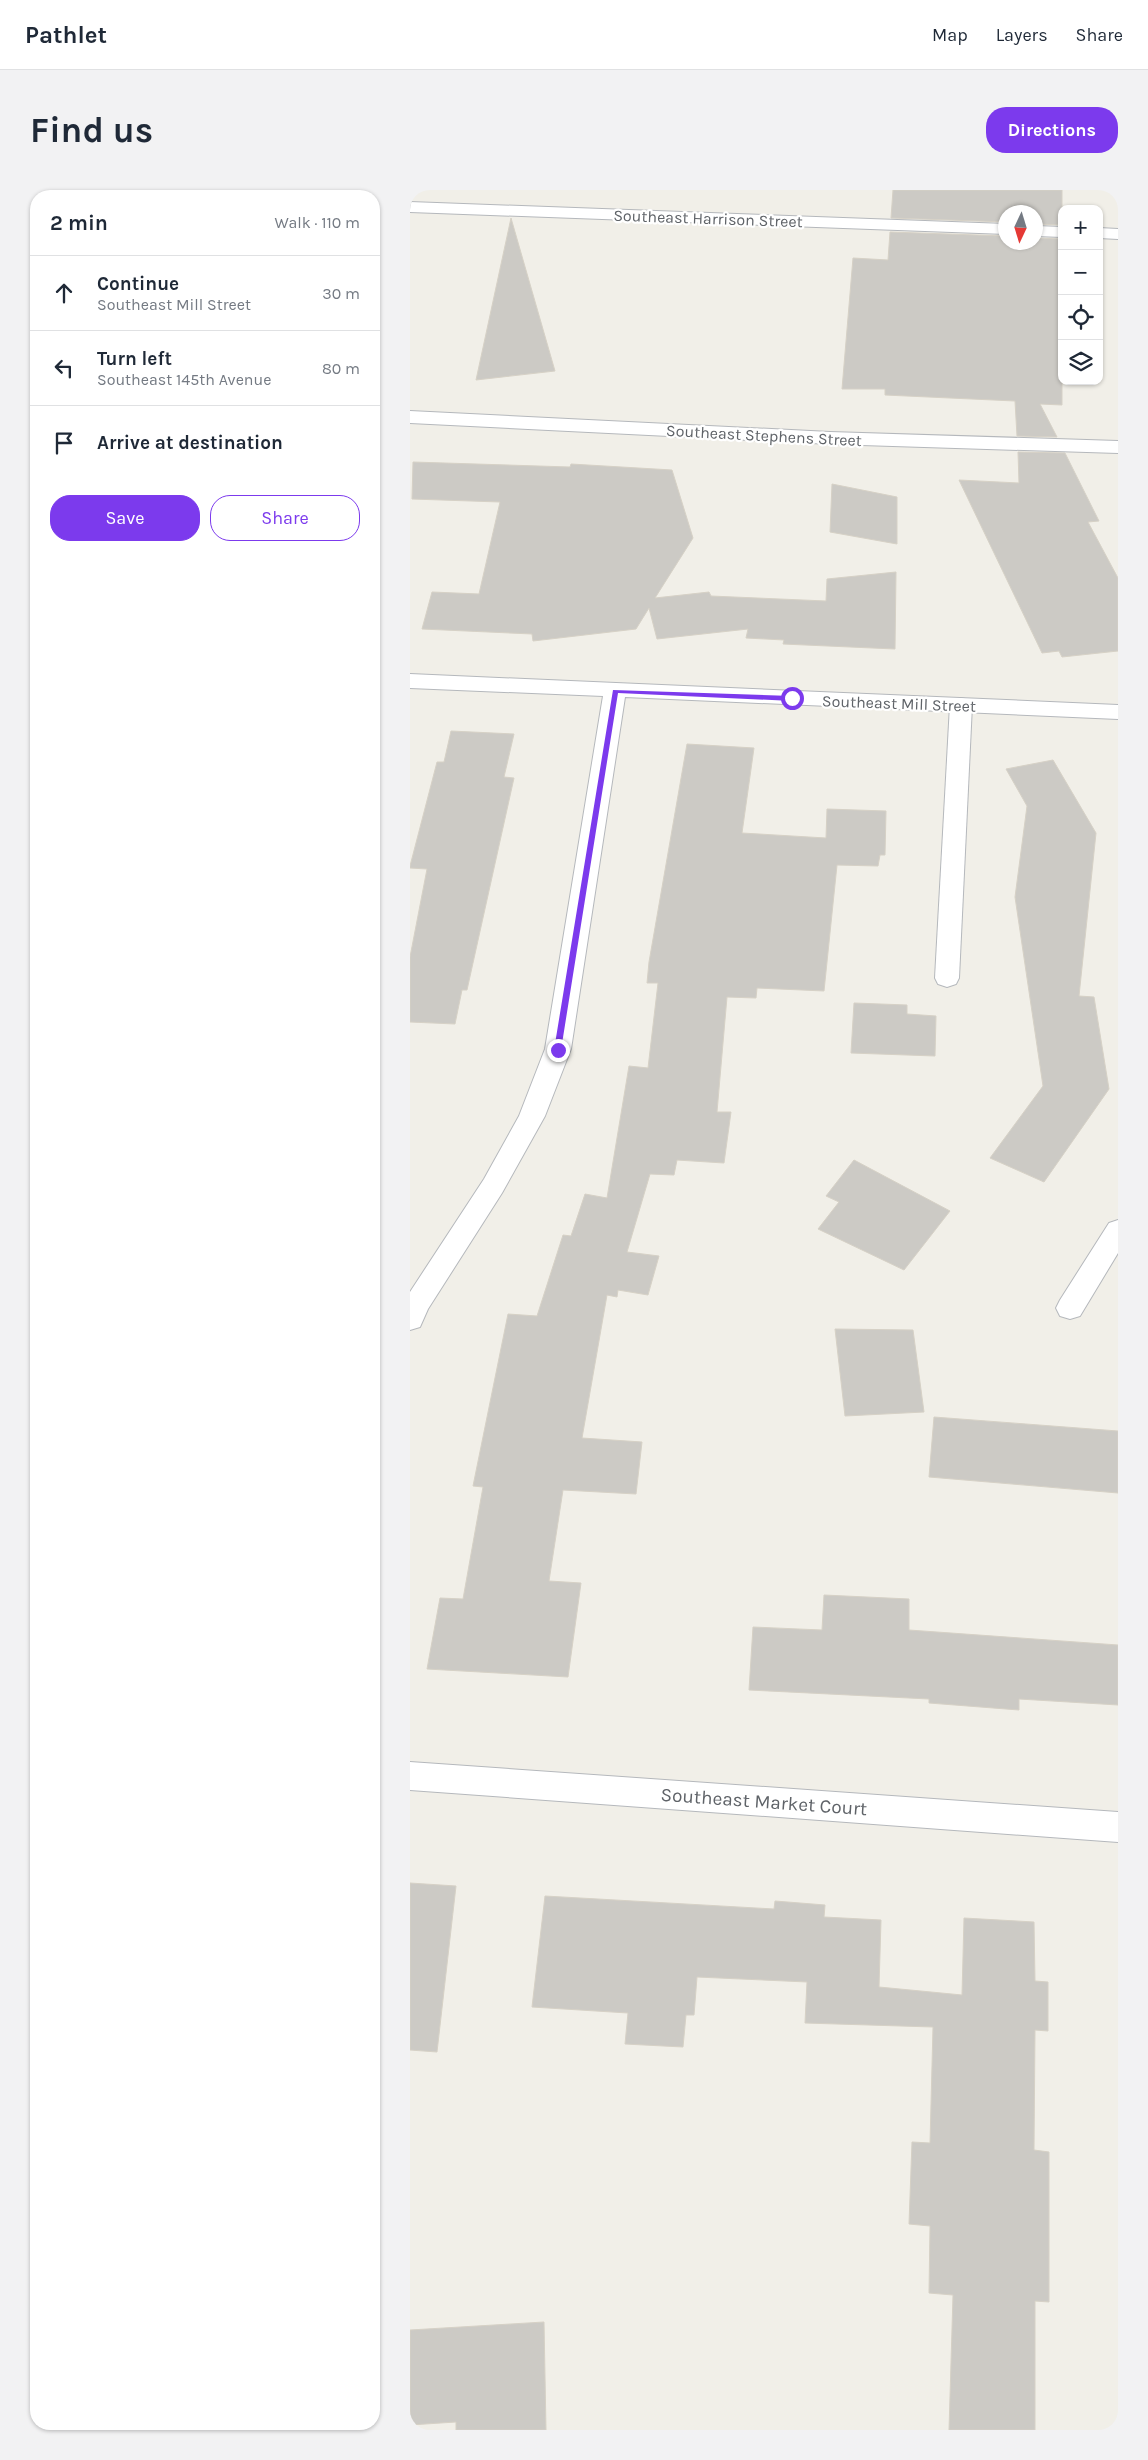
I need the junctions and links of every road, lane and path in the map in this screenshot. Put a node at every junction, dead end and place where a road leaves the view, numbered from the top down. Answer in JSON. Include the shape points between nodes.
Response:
{"nodes":[{"id":1,"x":410,"y":207,"type":"edge"},
{"id":2,"x":998,"y":230,"type":"edge"},
{"id":3,"x":1043,"y":231,"type":"edge"},
{"id":4,"x":1058,"y":232,"type":"edge"},
{"id":5,"x":1103,"y":233,"type":"edge"},
{"id":6,"x":1118,"y":234,"type":"edge"},
{"id":7,"x":410,"y":417,"type":"edge"},
{"id":8,"x":1118,"y":447,"type":"edge"},
{"id":9,"x":410,"y":681,"type":"edge"},
{"id":10,"x":615,"y":691,"type":"junction"},
{"id":11,"x":961,"y":706,"type":"junction"},
{"id":12,"x":1118,"y":712,"type":"edge"},
{"id":13,"x":947,"y":978,"type":"dead end"},
{"id":14,"x":1118,"y":1230,"type":"edge"},
{"id":15,"x":1070,"y":1308,"type":"dead end"},
{"id":16,"x":410,"y":1319,"type":"edge"},
{"id":17,"x":410,"y":1776,"type":"edge"},
{"id":18,"x":1118,"y":1827,"type":"edge"}],
"edges":[{"from":1,"to":2,"type":"street","name":"Southeast Harrison Street"},
{"from":3,"to":4,"type":"street"},
{"from":5,"to":6,"type":"street"},
{"from":7,"to":8,"type":"street","name":"Southeast Stephens Street","via":[[830,438]]},
{"from":9,"to":10,"type":"street","name":"Southeast Mill Street"},
{"from":10,"to":11,"type":"street","name":"Southeast Mill Street"},
{"from":10,"to":16,"type":"street","via":[[558,1050],[527,1125]]},
{"from":11,"to":12,"type":"street","name":"Southeast Mill Street"},
{"from":11,"to":13,"type":"street"},
{"from":14,"to":15,"type":"street"},
{"from":17,"to":18,"type":"street","name":"Southeast Market Court"}]}
